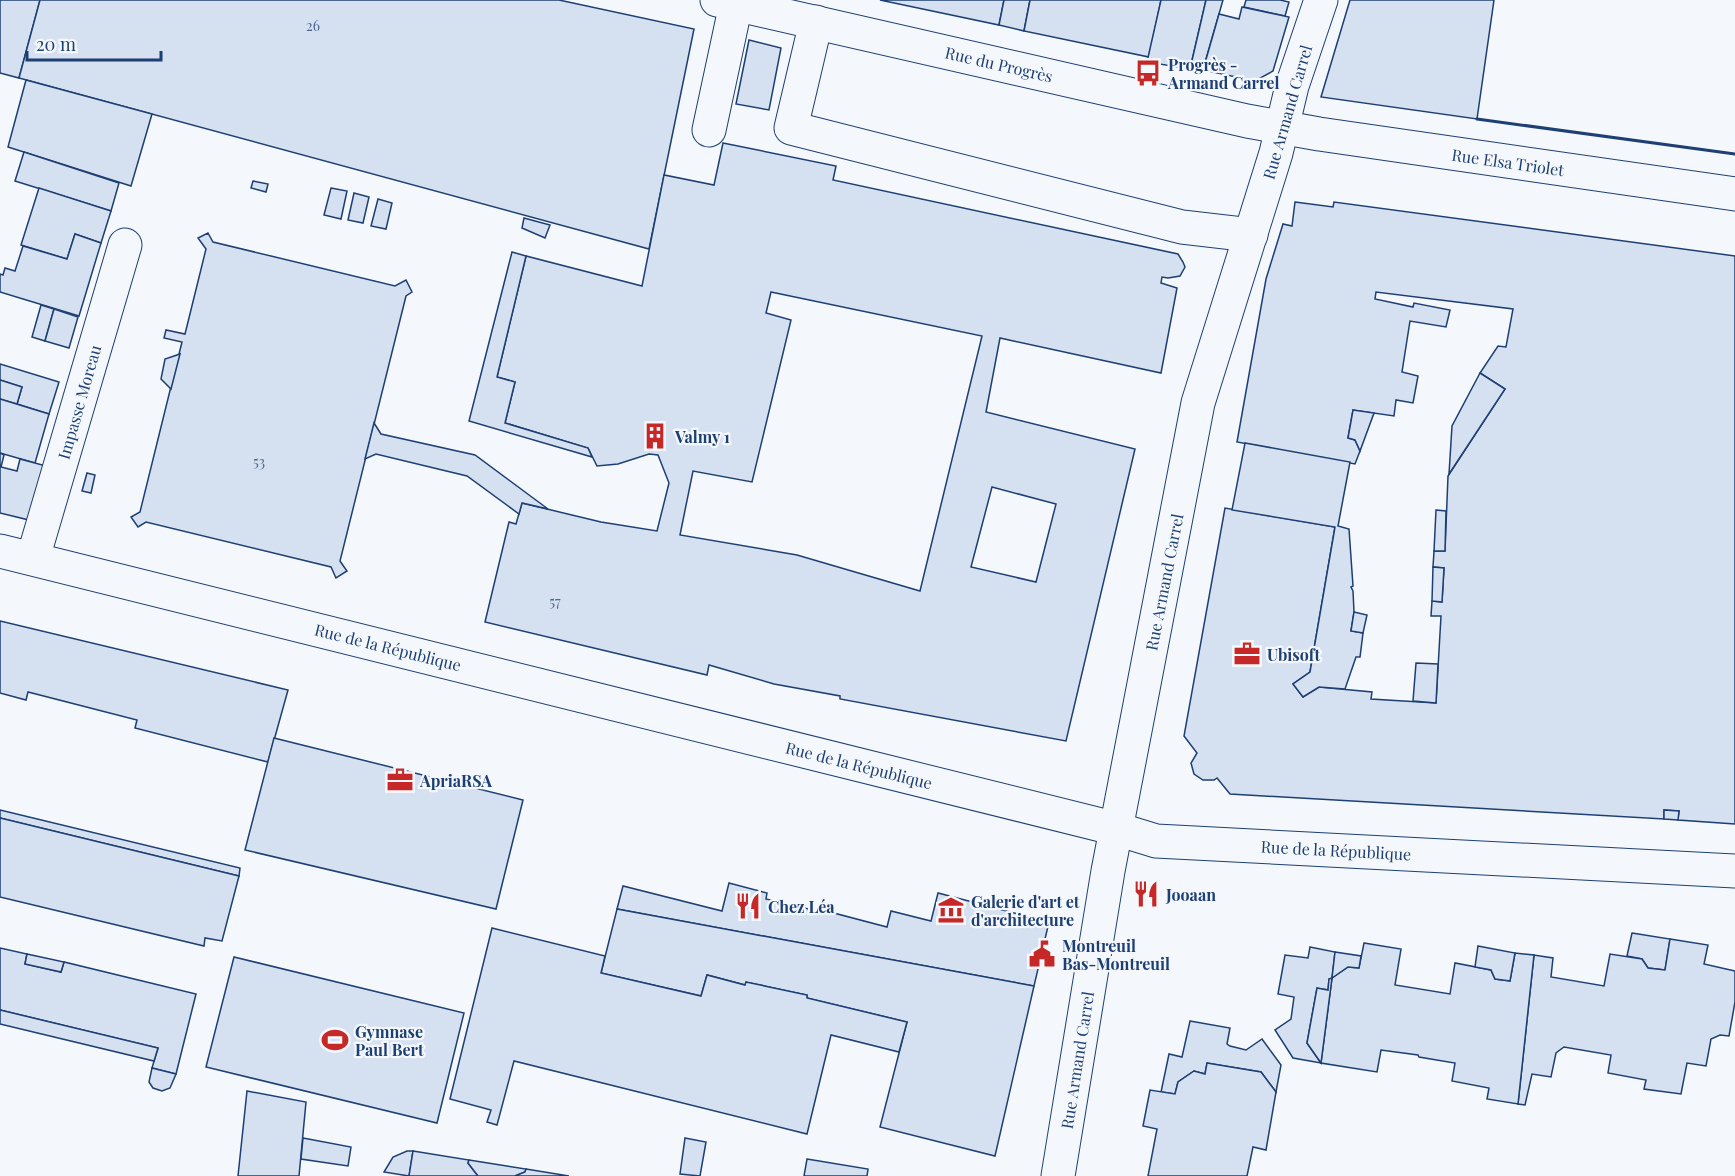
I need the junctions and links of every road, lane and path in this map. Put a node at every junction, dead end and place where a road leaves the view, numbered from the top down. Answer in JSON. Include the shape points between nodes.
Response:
{"nodes":[{"id":1,"x":1321,"y":0,"type":"edge"},
{"id":2,"x":727,"y":2,"type":"edge"},
{"id":3,"x":816,"y":22,"type":"junction"},
{"id":4,"x":1282,"y":126,"type":"junction"},
{"id":5,"x":709,"y":130,"type":"dead end"},
{"id":6,"x":1735,"y":194,"type":"edge"},
{"id":7,"x":1251,"y":235,"type":"junction"},
{"id":8,"x":125,"y":245,"type":"dead end"},
{"id":9,"x":0,"y":551,"type":"edge"},
{"id":10,"x":33,"y":558,"type":"junction"},
{"id":11,"x":1117,"y":829,"type":"junction"},
{"id":12,"x":1735,"y":871,"type":"edge"},
{"id":13,"x":1058,"y":1176,"type":"edge"}],
"edges":[{"from":1,"to":4,"type":"street","name":"Rue Armand Carrel"},
{"from":2,"to":3,"type":"street","name":"Rue du Progrès"},
{"from":2,"to":5,"type":"street"},
{"from":3,"to":4,"type":"street","name":"Rue du Progrès"},
{"from":3,"to":7,"type":"street","via":[[791,128],[1182,227]]},
{"from":4,"to":6,"type":"street","name":"Rue Elsa Triolet"},
{"from":4,"to":7,"type":"street","name":"Rue Armand Carrel"},
{"from":7,"to":11,"type":"street","name":"Rue Armand Carrel","via":[[1198,403]]},
{"from":8,"to":10,"type":"street","name":"Impasse Moreau"},
{"from":9,"to":10,"type":"street","name":"Rue de la République"},
{"from":10,"to":11,"type":"street","name":"Rue de la République"},
{"from":11,"to":12,"type":"street","name":"Rue de la République","via":[[1156,841]]},
{"from":11,"to":13,"type":"street","name":"Rue Armand Carrel"}]}
